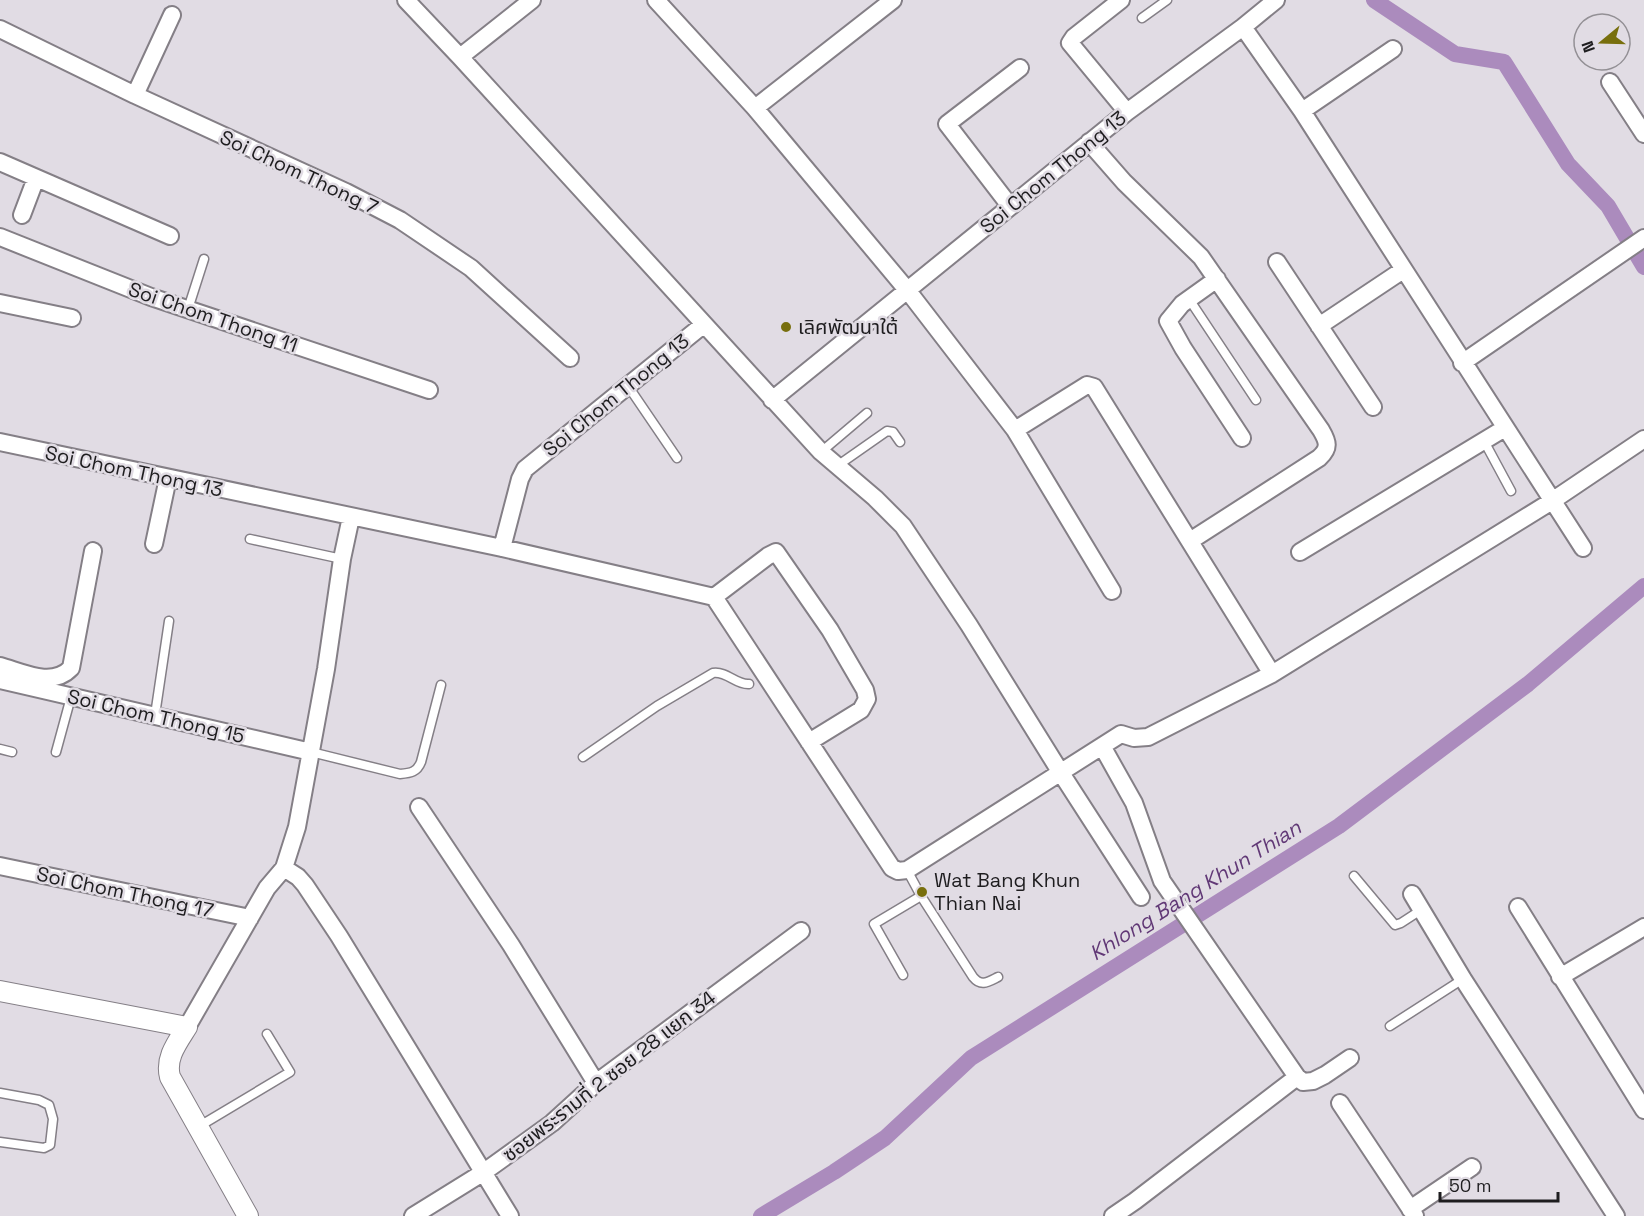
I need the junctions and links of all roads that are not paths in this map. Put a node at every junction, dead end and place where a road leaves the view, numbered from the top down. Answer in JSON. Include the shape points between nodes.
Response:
{"nodes":[{"id":1,"x":406,"y":0,"type":"edge"},
{"id":2,"x":532,"y":0,"type":"edge"},
{"id":3,"x":656,"y":0,"type":"edge"},
{"id":4,"x":893,"y":0,"type":"edge"},
{"id":5,"x":1121,"y":0,"type":"edge"},
{"id":6,"x":1167,"y":0,"type":"edge"},
{"id":7,"x":1276,"y":0,"type":"edge"},
{"id":8,"x":172,"y":15,"type":"dead end"},
{"id":9,"x":1142,"y":18,"type":"dead end"},
{"id":10,"x":1243,"y":27,"type":"junction"},
{"id":11,"x":0,"y":29,"type":"edge"},
{"id":12,"x":1393,"y":49,"type":"dead end"},
{"id":13,"x":460,"y":57,"type":"junction"},
{"id":14,"x":1020,"y":68,"type":"dead end"},
{"id":15,"x":1610,"y":82,"type":"dead end"},
{"id":16,"x":135,"y":95,"type":"junction"},
{"id":17,"x":755,"y":108,"type":"junction"},
{"id":18,"x":1302,"y":111,"type":"junction"},
{"id":19,"x":1127,"y":112,"type":"junction"},
{"id":20,"x":1644,"y":134,"type":"edge"},
{"id":21,"x":1089,"y":142,"type":"junction"},
{"id":22,"x":0,"y":162,"type":"edge"},
{"id":23,"x":36,"y":178,"type":"junction"},
{"id":24,"x":1010,"y":206,"type":"junction"},
{"id":25,"x":22,"y":215,"type":"dead end"},
{"id":26,"x":170,"y":236,"type":"dead end"},
{"id":27,"x":0,"y":237,"type":"edge"},
{"id":28,"x":1636,"y":243,"type":"edge"},
{"id":29,"x":204,"y":259,"type":"dead end"},
{"id":30,"x":1277,"y":262,"type":"dead end"},
{"id":31,"x":1403,"y":270,"type":"junction"},
{"id":32,"x":1217,"y":279,"type":"junction"},
{"id":33,"x":908,"y":291,"type":"junction"},
{"id":34,"x":1189,"y":299,"type":"junction"},
{"id":35,"x":0,"y":303,"type":"edge"},
{"id":36,"x":188,"y":309,"type":"junction"},
{"id":37,"x":72,"y":318,"type":"dead end"},
{"id":38,"x":703,"y":325,"type":"junction"},
{"id":39,"x":1320,"y":326,"type":"junction"},
{"id":40,"x":570,"y":358,"type":"dead end"},
{"id":41,"x":1462,"y":363,"type":"junction"},
{"id":42,"x":628,"y":386,"type":"junction"},
{"id":43,"x":429,"y":390,"type":"dead end"},
{"id":44,"x":772,"y":400,"type":"junction"},
{"id":45,"x":1256,"y":400,"type":"dead end"},
{"id":46,"x":1373,"y":407,"type":"dead end"},
{"id":47,"x":867,"y":412,"type":"dead end"},
{"id":48,"x":1505,"y":428,"type":"junction"},
{"id":49,"x":1015,"y":430,"type":"junction"},
{"id":50,"x":1242,"y":438,"type":"dead end"},
{"id":51,"x":1644,"y":439,"type":"edge"},
{"id":52,"x":1484,"y":441,"type":"junction"},
{"id":53,"x":0,"y":442,"type":"edge"},
{"id":54,"x":900,"y":442,"type":"dead end"},
{"id":55,"x":821,"y":452,"type":"junction"},
{"id":56,"x":677,"y":458,"type":"dead end"},
{"id":57,"x":837,"y":466,"type":"junction"},
{"id":58,"x":168,"y":478,"type":"junction"},
{"id":59,"x":1511,"y":491,"type":"dead end"},
{"id":60,"x":1552,"y":501,"type":"junction"},
{"id":61,"x":351,"y":518,"type":"junction"},
{"id":62,"x":250,"y":539,"type":"dead end"},
{"id":63,"x":1190,"y":541,"type":"junction"},
{"id":64,"x":154,"y":544,"type":"dead end"},
{"id":65,"x":502,"y":548,"type":"junction"},
{"id":66,"x":1583,"y":548,"type":"dead end"},
{"id":67,"x":93,"y":551,"type":"dead end"},
{"id":68,"x":1300,"y":552,"type":"dead end"},
{"id":69,"x":342,"y":559,"type":"junction"},
{"id":70,"x":1112,"y":591,"type":"dead end"},
{"id":71,"x":714,"y":597,"type":"junction"},
{"id":72,"x":169,"y":621,"type":"dead end"},
{"id":73,"x":0,"y":666,"type":"edge"},
{"id":74,"x":1272,"y":674,"type":"junction"},
{"id":75,"x":0,"y":680,"type":"edge"},
{"id":76,"x":749,"y":684,"type":"dead end"},
{"id":77,"x":441,"y":685,"type":"dead end"},
{"id":78,"x":70,"y":697,"type":"junction"},
{"id":79,"x":155,"y":715,"type":"junction"},
{"id":80,"x":809,"y":742,"type":"junction"},
{"id":81,"x":1102,"y":746,"type":"junction"},
{"id":82,"x":0,"y":749,"type":"edge"},
{"id":83,"x":12,"y":752,"type":"dead end"},
{"id":84,"x":56,"y":752,"type":"dead end"},
{"id":85,"x":311,"y":752,"type":"junction"},
{"id":86,"x":583,"y":757,"type":"dead end"},
{"id":87,"x":1061,"y":773,"type":"junction"},
{"id":88,"x":419,"y":807,"type":"dead end"},
{"id":89,"x":0,"y":866,"type":"edge"},
{"id":90,"x":284,"y":868,"type":"junction"},
{"id":91,"x":907,"y":870,"type":"junction"},
{"id":92,"x":1354,"y":876,"type":"dead end"},
{"id":93,"x":1412,"y":894,"type":"dead end"},
{"id":94,"x":921,"y":896,"type":"junction"},
{"id":95,"x":1141,"y":897,"type":"dead end"},
{"id":96,"x":1518,"y":908,"type":"dead end"},
{"id":97,"x":1422,"y":910,"type":"junction"},
{"id":98,"x":250,"y":918,"type":"junction"},
{"id":99,"x":1644,"y":927,"type":"edge"},
{"id":100,"x":801,"y":931,"type":"dead end"},
{"id":101,"x":903,"y":975,"type":"dead end"},
{"id":102,"x":998,"y":977,"type":"dead end"},
{"id":103,"x":1560,"y":977,"type":"junction"},
{"id":104,"x":1463,"y":979,"type":"junction"},
{"id":105,"x":0,"y":991,"type":"edge"},
{"id":106,"x":1390,"y":1026,"type":"dead end"},
{"id":107,"x":187,"y":1027,"type":"junction"},
{"id":108,"x":267,"y":1034,"type":"dead end"},
{"id":109,"x":1350,"y":1058,"type":"dead end"},
{"id":110,"x":1297,"y":1077,"type":"junction"},
{"id":111,"x":596,"y":1083,"type":"junction"},
{"id":112,"x":0,"y":1093,"type":"edge"},
{"id":113,"x":1340,"y":1103,"type":"dead end"},
{"id":114,"x":1644,"y":1110,"type":"edge"},
{"id":115,"x":197,"y":1127,"type":"junction"},
{"id":116,"x":0,"y":1142,"type":"edge"},
{"id":117,"x":1472,"y":1167,"type":"dead end"},
{"id":118,"x":484,"y":1172,"type":"junction"},
{"id":119,"x":1412,"y":1213,"type":"edge"},
{"id":120,"x":248,"y":1216,"type":"edge"},
{"id":121,"x":413,"y":1216,"type":"edge"},
{"id":122,"x":510,"y":1216,"type":"edge"},
{"id":123,"x":1113,"y":1216,"type":"edge"},
{"id":124,"x":1616,"y":1216,"type":"edge"}],
"edges":[{"from":1,"to":13,"type":"street"},
{"from":2,"to":13,"type":"street"},
{"from":3,"to":17,"type":"street"},
{"from":4,"to":17,"type":"street"},
{"from":5,"to":19,"type":"street","via":[[1070,43]]},
{"from":6,"to":9,"type":"lane"},
{"from":7,"to":10,"type":"street","name":"Soi Chom Thong 13"},
{"from":8,"to":16,"type":"street"},
{"from":10,"to":18,"type":"street"},
{"from":10,"to":19,"type":"street","name":"Soi Chom Thong 13"},
{"from":11,"to":16,"type":"street","name":"Soi Chom Thong 7"},
{"from":12,"to":18,"type":"street"},
{"from":13,"to":38,"type":"street"},
{"from":14,"to":24,"type":"street","via":[[947,124]]},
{"from":15,"to":20,"type":"street"},
{"from":16,"to":40,"type":"street","name":"Soi Chom Thong 7","via":[[400,220],[471,268]]},
{"from":17,"to":33,"type":"street"},
{"from":18,"to":31,"type":"street"},
{"from":19,"to":21,"type":"street","name":"Soi Chom Thong 13"},
{"from":21,"to":24,"type":"street","name":"Soi Chom Thong 13"},
{"from":21,"to":32,"type":"street","via":[[1201,257]]},
{"from":22,"to":23,"type":"street"},
{"from":23,"to":25,"type":"street"},
{"from":23,"to":26,"type":"street"},
{"from":24,"to":33,"type":"street","name":"Soi Chom Thong 13"},
{"from":27,"to":36,"type":"street","name":"Soi Chom Thong 11"},
{"from":28,"to":41,"type":"street"},
{"from":29,"to":36,"type":"lane"},
{"from":30,"to":39,"type":"street"},
{"from":31,"to":39,"type":"street"},
{"from":31,"to":41,"type":"street"},
{"from":32,"to":34,"type":"street"},
{"from":32,"to":63,"type":"street","via":[[1328,445],[1319,458]]},
{"from":33,"to":44,"type":"street","name":"Soi Chom Thong 13"},
{"from":33,"to":49,"type":"street"},
{"from":34,"to":45,"type":"lane"},
{"from":34,"to":50,"type":"street","via":[[1171,315],[1170,327]]},
{"from":35,"to":37,"type":"street"},
{"from":36,"to":43,"type":"street","name":"Soi Chom Thong 11"},
{"from":38,"to":42,"type":"street","name":"Soi Chom Thong 13"},
{"from":38,"to":44,"type":"street","name":"Soi Chom Thong 13"},
{"from":39,"to":46,"type":"street"},
{"from":41,"to":48,"type":"street"},
{"from":42,"to":56,"type":"lane"},
{"from":42,"to":65,"type":"street","name":"Soi Chom Thong 13","via":[[525,469]]},
{"from":44,"to":55,"type":"street"},
{"from":47,"to":55,"type":"lane"},
{"from":48,"to":52,"type":"street"},
{"from":48,"to":60,"type":"street"},
{"from":49,"to":63,"type":"street","via":[[1087,385],[1094,387]]},
{"from":49,"to":70,"type":"street"},
{"from":51,"to":60,"type":"street"},
{"from":52,"to":59,"type":"lane"},
{"from":52,"to":68,"type":"street"},
{"from":53,"to":58,"type":"street","name":"Soi Chom Thong 13"},
{"from":54,"to":57,"type":"lane","via":[[893,432],[886,431]]},
{"from":55,"to":57,"type":"street"},
{"from":57,"to":87,"type":"street","via":[[903,526]]},
{"from":58,"to":61,"type":"street","name":"Soi Chom Thong 13"},
{"from":58,"to":64,"type":"street"},
{"from":60,"to":66,"type":"street"},
{"from":60,"to":74,"type":"street"},
{"from":61,"to":65,"type":"street","name":"Soi Chom Thong 13"},
{"from":61,"to":69,"type":"street"},
{"from":62,"to":69,"type":"lane"},
{"from":63,"to":74,"type":"street"},
{"from":65,"to":71,"type":"street"},
{"from":67,"to":73,"type":"street","via":[[71,668],[48,679]]},
{"from":69,"to":85,"type":"street"},
{"from":71,"to":80,"type":"street","via":[[762,676]]},
{"from":71,"to":80,"type":"street","via":[[774,551],[780,554],[867,699],[861,710]]},
{"from":72,"to":79,"type":"lane"},
{"from":74,"to":81,"type":"street","via":[[1148,737],[1123,734]]},
{"from":75,"to":78,"type":"street","name":"Soi Chom Thong 15"},
{"from":76,"to":86,"type":"lane","via":[[714,673]]},
{"from":77,"to":85,"type":"lane","via":[[422,762],[411,773],[400,774]]},
{"from":78,"to":79,"type":"street","name":"Soi Chom Thong 15"},
{"from":78,"to":84,"type":"lane"},
{"from":79,"to":85,"type":"street","name":"Soi Chom Thong 15"},
{"from":80,"to":91,"type":"street","via":[[892,868]]},
{"from":81,"to":87,"type":"street"},
{"from":81,"to":110,"type":"street","via":[[1134,803],[1162,881]]},
{"from":82,"to":83,"type":"lane"},
{"from":85,"to":90,"type":"street","via":[[297,827]]},
{"from":87,"to":91,"type":"street"},
{"from":87,"to":95,"type":"street"},
{"from":88,"to":111,"type":"street"},
{"from":89,"to":98,"type":"street","name":"Soi Chom Thong 17"},
{"from":90,"to":98,"type":"street"},
{"from":90,"to":118,"type":"street","via":[[305,885],[339,936]]},
{"from":91,"to":94,"type":"lane"},
{"from":92,"to":97,"type":"lane","via":[[1395,925]]},
{"from":93,"to":97,"type":"street"},
{"from":94,"to":101,"type":"lane","via":[[874,924]]},
{"from":94,"to":102,"type":"lane","via":[[976,981],[984,984]]},
{"from":96,"to":103,"type":"street"},
{"from":97,"to":104,"type":"street"},
{"from":98,"to":107,"type":"street"},
{"from":99,"to":103,"type":"street"},
{"from":100,"to":111,"type":"street","name":"ซอยพระรามที่ 2 ซอย 28 แยก 34"},
{"from":103,"to":114,"type":"street"},
{"from":104,"to":106,"type":"lane"},
{"from":104,"to":124,"type":"street"},
{"from":105,"to":107,"type":"street"},
{"from":107,"to":115,"type":"street","via":[[168,1067]]},
{"from":108,"to":115,"type":"lane","via":[[290,1072]]},
{"from":109,"to":110,"type":"street","via":[[1313,1081],[1303,1082]]},
{"from":110,"to":123,"type":"street"},
{"from":111,"to":118,"type":"street","name":"ซอยพระรามที่ 2 ซอย 28 แยก 34","via":[[552,1123]]},
{"from":112,"to":116,"type":"lane","via":[[39,1100],[49,1105],[53,1119],[50,1145],[44,1148]]},
{"from":113,"to":119,"type":"street"},
{"from":115,"to":120,"type":"street"},
{"from":117,"to":119,"type":"street"},
{"from":118,"to":121,"type":"street","name":"ซอยพระรามที่ 2 ซอย 28 แยก 34"},
{"from":118,"to":122,"type":"street"}]}
